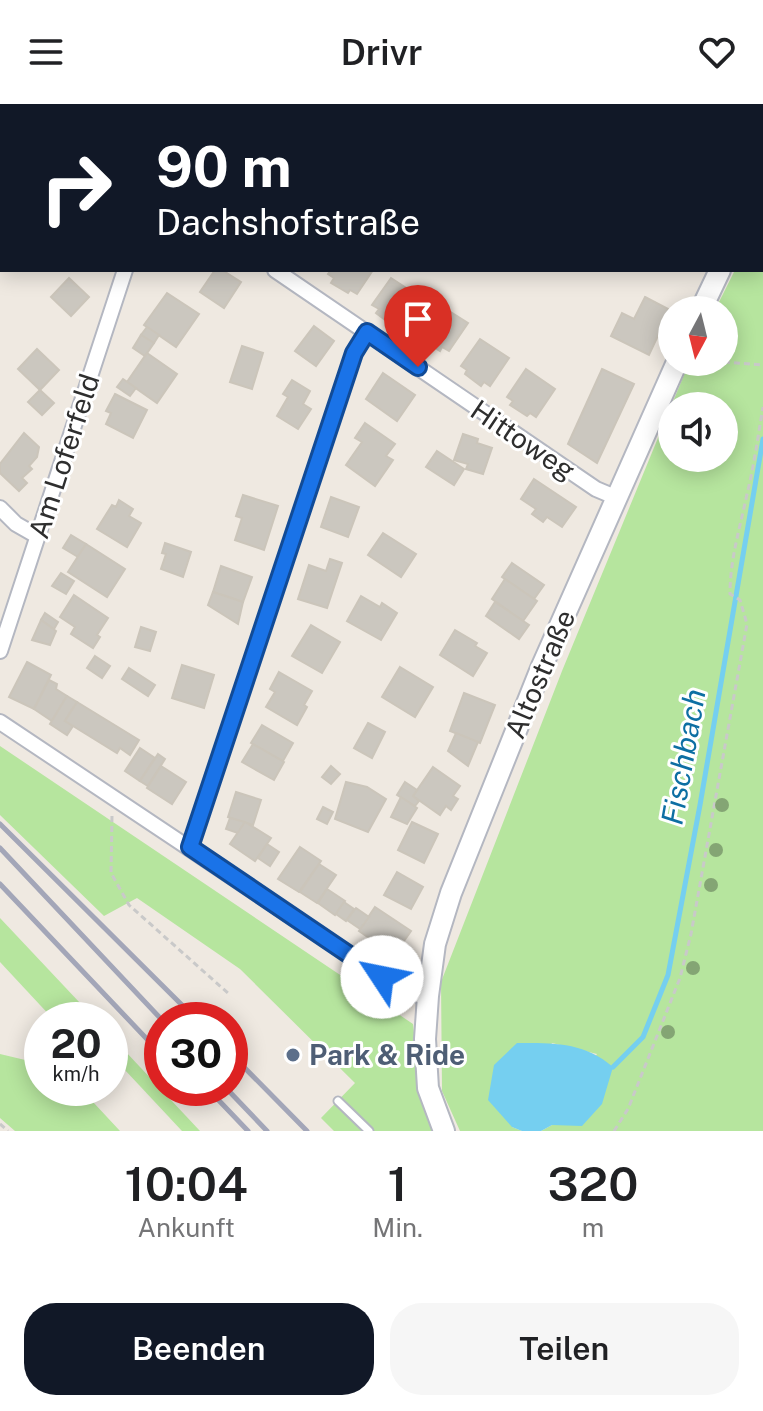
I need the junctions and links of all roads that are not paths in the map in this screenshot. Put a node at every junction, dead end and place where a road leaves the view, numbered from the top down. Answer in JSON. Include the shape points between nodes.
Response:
{"nodes":[{"id":1,"x":124,"y":272,"type":"edge"},
{"id":2,"x":278,"y":272,"type":"edge"},
{"id":3,"x":716,"y":272,"type":"edge"},
{"id":4,"x":707,"y":296,"type":"edge"},
{"id":5,"x":367,"y":332,"type":"junction"},
{"id":6,"x":671,"y":376,"type":"edge"},
{"id":7,"x":615,"y":497,"type":"junction"},
{"id":8,"x":0,"y":508,"type":"edge"},
{"id":9,"x":37,"y":536,"type":"junction"},
{"id":10,"x":3,"y":634,"type":"edge"},
{"id":11,"x":0,"y":651,"type":"edge"},
{"id":12,"x":0,"y":722,"type":"edge"},
{"id":13,"x":190,"y":847,"type":"junction"},
{"id":14,"x":428,"y":996,"type":"junction"},
{"id":15,"x":338,"y":1101,"type":"dead end"},
{"id":16,"x":369,"y":1131,"type":"edge"},
{"id":17,"x":444,"y":1131,"type":"edge"}],
"edges":[{"from":1,"to":9,"type":"street","name":"Am Loferfeld"},
{"from":2,"to":5,"type":"street","name":"Hittoweg"},
{"from":3,"to":4,"type":"main road"},
{"from":5,"to":7,"type":"street","name":"Hittoweg"},
{"from":5,"to":13,"type":"street","via":[[354,353]]},
{"from":6,"to":7,"type":"main road","name":"Altostraße"},
{"from":7,"to":14,"type":"main road","name":"Altostraße","via":[[451,893],[435,944]]},
{"from":8,"to":9,"type":"street"},
{"from":9,"to":10,"type":"street","name":"Am Loferfeld"},
{"from":10,"to":11,"type":"street","name":"Am Loferfeld"},
{"from":12,"to":13,"type":"street"},
{"from":13,"to":14,"type":"street","via":[[406,993]]},
{"from":14,"to":17,"type":"main road","name":"Altostraße","via":[[428,1088]]},
{"from":15,"to":16,"type":"lane"}]}
